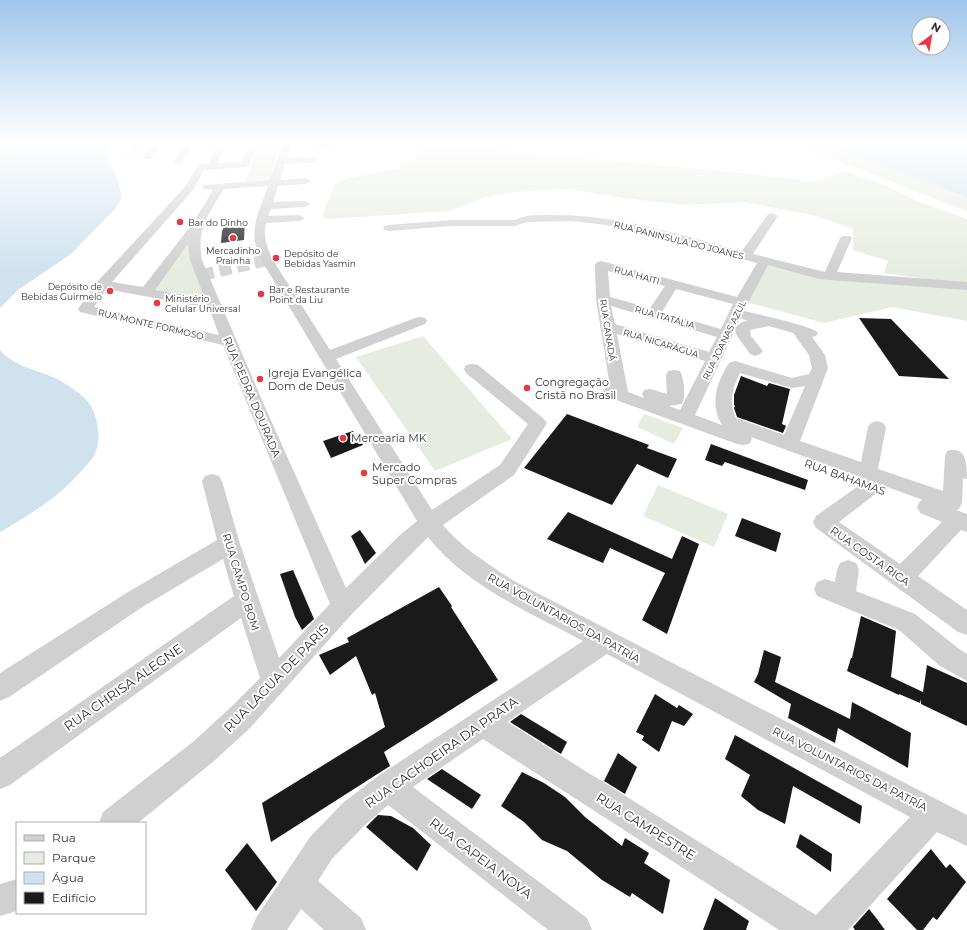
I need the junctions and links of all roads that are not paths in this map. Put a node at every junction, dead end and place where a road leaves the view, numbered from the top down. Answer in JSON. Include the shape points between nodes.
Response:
{"nodes":[{"id":1,"x":191,"y":184,"type":"edge"},
{"id":2,"x":248,"y":184,"type":"edge"},
{"id":3,"x":273,"y":184,"type":"edge"},
{"id":4,"x":220,"y":187,"type":"junction"},
{"id":5,"x":189,"y":188,"type":"junction"},
{"id":6,"x":270,"y":194,"type":"junction"},
{"id":7,"x":284,"y":194,"type":"dead end"},
{"id":8,"x":305,"y":204,"type":"dead end"},
{"id":9,"x":266,"y":206,"type":"junction"},
{"id":10,"x":772,"y":216,"type":"dead end"},
{"id":11,"x":299,"y":218,"type":"dead end"},
{"id":12,"x":261,"y":220,"type":"junction"},
{"id":13,"x":198,"y":223,"type":"junction"},
{"id":14,"x":389,"y":228,"type":"dead end"},
{"id":15,"x":846,"y":238,"type":"dead end"},
{"id":16,"x":746,"y":256,"type":"junction"},
{"id":17,"x":764,"y":262,"type":"junction"},
{"id":18,"x":600,"y":265,"type":"joint"},
{"id":19,"x":829,"y":276,"type":"junction"},
{"id":20,"x":103,"y":284,"type":"junction"},
{"id":21,"x":673,"y":284,"type":"junction"},
{"id":22,"x":967,"y":286,"type":"edge"},
{"id":23,"x":146,"y":292,"type":"junction"},
{"id":24,"x":603,"y":299,"type":"junction"},
{"id":25,"x":214,"y":305,"type":"junction"},
{"id":26,"x":739,"y":308,"type":"junction"},
{"id":27,"x":657,"y":315,"type":"junction"},
{"id":28,"x":420,"y":321,"type":"dead end"},
{"id":29,"x":773,"y":322,"type":"junction"},
{"id":30,"x":607,"y":326,"type":"junction"},
{"id":31,"x":798,"y":329,"type":"junction"},
{"id":32,"x":816,"y":334,"type":"dead end"},
{"id":33,"x":726,"y":335,"type":"junction"},
{"id":34,"x":646,"y":338,"type":"junction"},
{"id":35,"x":229,"y":342,"type":"junction"},
{"id":36,"x":755,"y":351,"type":"dead end"},
{"id":37,"x":327,"y":357,"type":"junction"},
{"id":38,"x":714,"y":360,"type":"junction"},
{"id":39,"x":472,"y":369,"type":"dead end"},
{"id":40,"x":674,"y":375,"type":"dead end"},
{"id":41,"x":817,"y":378,"type":"junction"},
{"id":42,"x":702,"y":386,"type":"junction"},
{"id":43,"x":616,"y":389,"type":"junction"},
{"id":44,"x":685,"y":418,"type":"junction"},
{"id":45,"x":725,"y":427,"type":"junction"},
{"id":46,"x":877,"y":427,"type":"dead end"},
{"id":47,"x":789,"y":444,"type":"junction"},
{"id":48,"x":967,"y":472,"type":"edge"},
{"id":49,"x":869,"y":480,"type":"junction"},
{"id":50,"x":212,"y":481,"type":"dead end"},
{"id":51,"x":959,"y":515,"type":"edge"},
{"id":52,"x":429,"y":523,"type":"junction"},
{"id":53,"x":229,"y":544,"type":"junction"},
{"id":54,"x":848,"y":570,"type":"dead end"},
{"id":55,"x":902,"y":578,"type":"junction"},
{"id":56,"x":247,"y":600,"type":"junction"},
{"id":57,"x":343,"y":607,"type":"junction"},
{"id":58,"x":967,"y":624,"type":"edge"},
{"id":59,"x":604,"y":641,"type":"junction"},
{"id":60,"x":967,"y":668,"type":"edge"},
{"id":61,"x":274,"y":682,"type":"junction"},
{"id":62,"x":0,"y":688,"type":"edge"},
{"id":63,"x":483,"y":723,"type":"junction"},
{"id":64,"x":0,"y":775,"type":"edge"},
{"id":65,"x":388,"y":786,"type":"junction"},
{"id":66,"x":934,"y":813,"type":"junction"},
{"id":67,"x":115,"y":822,"type":"edge"},
{"id":68,"x":967,"y":831,"type":"edge"},
{"id":69,"x":297,"y":884,"type":"junction"},
{"id":70,"x":268,"y":930,"type":"edge"},
{"id":71,"x":349,"y":930,"type":"edge"},
{"id":72,"x":575,"y":930,"type":"edge"},
{"id":73,"x":810,"y":930,"type":"edge"},
{"id":74,"x":825,"y":930,"type":"edge"}],
"edges":[{"from":1,"to":5,"type":"street","name":"RUA MONTE FORMOSO"},
{"from":2,"to":4,"type":"street"},
{"from":3,"to":6,"type":"street","name":"RUA VOLUNTARIOS DA PATRÍA"},
{"from":4,"to":5,"type":"street"},
{"from":4,"to":13,"type":"street","name":"RUA PEDRA DOURADA"},
{"from":5,"to":20,"type":"street","name":"RUA MONTE FORMOSO"},
{"from":6,"to":7,"type":"street"},
{"from":6,"to":9,"type":"street","name":"RUA VOLUNTARIOS DA PATRÍA"},
{"from":8,"to":9,"type":"street"},
{"from":9,"to":12,"type":"street","name":"RUA VOLUNTARIOS DA PATRÍA"},
{"from":10,"to":16,"type":"street"},
{"from":11,"to":12,"type":"street"},
{"from":12,"to":37,"type":"street","name":"RUA VOLUNTARIOS DA PATRÍA","via":[[259,235],[267,260]]},
{"from":13,"to":23,"type":"street"},
{"from":13,"to":25,"type":"street","name":"RUA PEDRA DOURADA","via":[[193,249]]},
{"from":14,"to":16,"type":"street","name":"RUA PANINSULA DO JOANES","via":[[572,218],[648,230]]},
{"from":15,"to":19,"type":"street"},
{"from":16,"to":17,"type":"street","name":"RUA PANINSULA DO JOANES"},
{"from":17,"to":19,"type":"street","name":"RUA PANINSULA DO JOANES"},
{"from":17,"to":26,"type":"street","name":"RUA JOANAS AZUL"},
{"from":18,"to":21,"type":"street","name":"RUA HAITI"},
{"from":18,"to":24,"type":"street","name":"RUA CANADÁ"},
{"from":19,"to":22,"type":"street","name":"RUA PANINSULA DO JOANES"},
{"from":20,"to":23,"type":"street"},
{"from":20,"to":35,"type":"street","name":"RUA MONTE FORMOSO","via":[[85,309]]},
{"from":21,"to":26,"type":"street","name":"RUA HAITI"},
{"from":21,"to":27,"type":"street","name":"RUA HAITI"},
{"from":23,"to":25,"type":"street"},
{"from":24,"to":27,"type":"street","name":"RUA ITATÁLIA"},
{"from":24,"to":30,"type":"street","name":"RUA CANADÁ"},
{"from":25,"to":35,"type":"street","name":"RUA PEDRA DOURADA"},
{"from":26,"to":29,"type":"street","name":"RUA HAITI"},
{"from":26,"to":33,"type":"street","name":"RUA JOANAS AZUL"},
{"from":27,"to":33,"type":"street","name":"RUA ITATÁLIA"},
{"from":27,"to":34,"type":"street","name":"RUA HAITI"},
{"from":28,"to":37,"type":"street"},
{"from":29,"to":31,"type":"street","name":"RUA HAITI"},
{"from":29,"to":36,"type":"street","via":[[742,329]]},
{"from":30,"to":34,"type":"street","name":"RUA NICARÁGUA"},
{"from":30,"to":43,"type":"street","name":"RUA CANADÁ"},
{"from":31,"to":32,"type":"street","name":"RUA HAITI"},
{"from":31,"to":41,"type":"street","via":[[817,355],[820,368]]},
{"from":33,"to":38,"type":"street","name":"RUA JOANAS AZUL"},
{"from":34,"to":38,"type":"street","name":"RUA NICARÁGUA"},
{"from":35,"to":57,"type":"street","name":"RUA PEDRA DOURADA"},
{"from":37,"to":52,"type":"street","name":"RUA VOLUNTARIOS DA PATRÍA"},
{"from":38,"to":42,"type":"street","name":"RUA JOANAS AZUL"},
{"from":39,"to":52,"type":"street","name":"RUA LAGUA DE PARIS","via":[[538,423],[507,470]]},
{"from":40,"to":43,"type":"street","via":[[674,401]]},
{"from":41,"to":45,"type":"street","name":"RUA JOANAS AZUL","via":[[792,383],[735,366],[723,392]]},
{"from":41,"to":47,"type":"street"},
{"from":42,"to":44,"type":"street","name":"RUA JOANAS AZUL"},
{"from":42,"to":45,"type":"street"},
{"from":43,"to":44,"type":"street","name":"RUA BAHAMAS"},
{"from":44,"to":45,"type":"street","name":"RUA BAHAMAS"},
{"from":45,"to":47,"type":"street","name":"RUA BAHAMAS"},
{"from":45,"to":49,"type":"street","name":"RUA BAHAMAS"},
{"from":46,"to":49,"type":"street"},
{"from":47,"to":49,"type":"street","name":"RUA BAHAMAS"},
{"from":48,"to":51,"type":"street","via":[[954,456]]},
{"from":49,"to":51,"type":"street","name":"RUA BAHAMAS"},
{"from":49,"to":55,"type":"street","name":"RUA COSTA RICA","via":[[822,522]]},
{"from":50,"to":53,"type":"street","name":"RUA CAMPO BOM"},
{"from":51,"to":55,"type":"street"},
{"from":52,"to":57,"type":"street","name":"RUA LAGUA DE PARIS"},
{"from":52,"to":59,"type":"street","name":"RUA VOLUNTARIOS DA PATRÍA","via":[[461,558],[506,588]]},
{"from":53,"to":56,"type":"street","name":"RUA CAMPO BOM"},
{"from":53,"to":62,"type":"street","via":[[136,599]]},
{"from":54,"to":60,"type":"street","via":[[835,593],[907,622],[949,657]]},
{"from":55,"to":58,"type":"street","name":"RUA COSTA RICA"},
{"from":56,"to":61,"type":"street","name":"RUA CAMPO BOM"},
{"from":56,"to":64,"type":"street","name":"RUA CHRISA ALEGNE"},
{"from":57,"to":61,"type":"street","name":"RUA LAGUA DE PARIS"},
{"from":59,"to":63,"type":"street","name":"RUA CACHOEIRA DA PRATA"},
{"from":59,"to":66,"type":"street","name":"RUA VOLUNTARIOS DA PATRÍA"},
{"from":61,"to":67,"type":"street","name":"RUA LAGUA DE PARIS","via":[[209,746]]},
{"from":63,"to":65,"type":"street","name":"RUA CACHOEIRA DA PRATA"},
{"from":63,"to":73,"type":"street","name":"RUA CAMPESTRE"},
{"from":65,"to":69,"type":"street","name":"RUA CACHOEIRA DA PRATA","via":[[355,813],[321,848]]},
{"from":65,"to":72,"type":"street","name":"RUA CAPEIA NOVA"},
{"from":66,"to":68,"type":"street","name":"RUA VOLUNTARIOS DA PATRÍA"},
{"from":66,"to":74,"type":"street"},
{"from":69,"to":70,"type":"street","name":"RUA CACHOEIRA DA PRATA"},
{"from":69,"to":71,"type":"street"}]}
